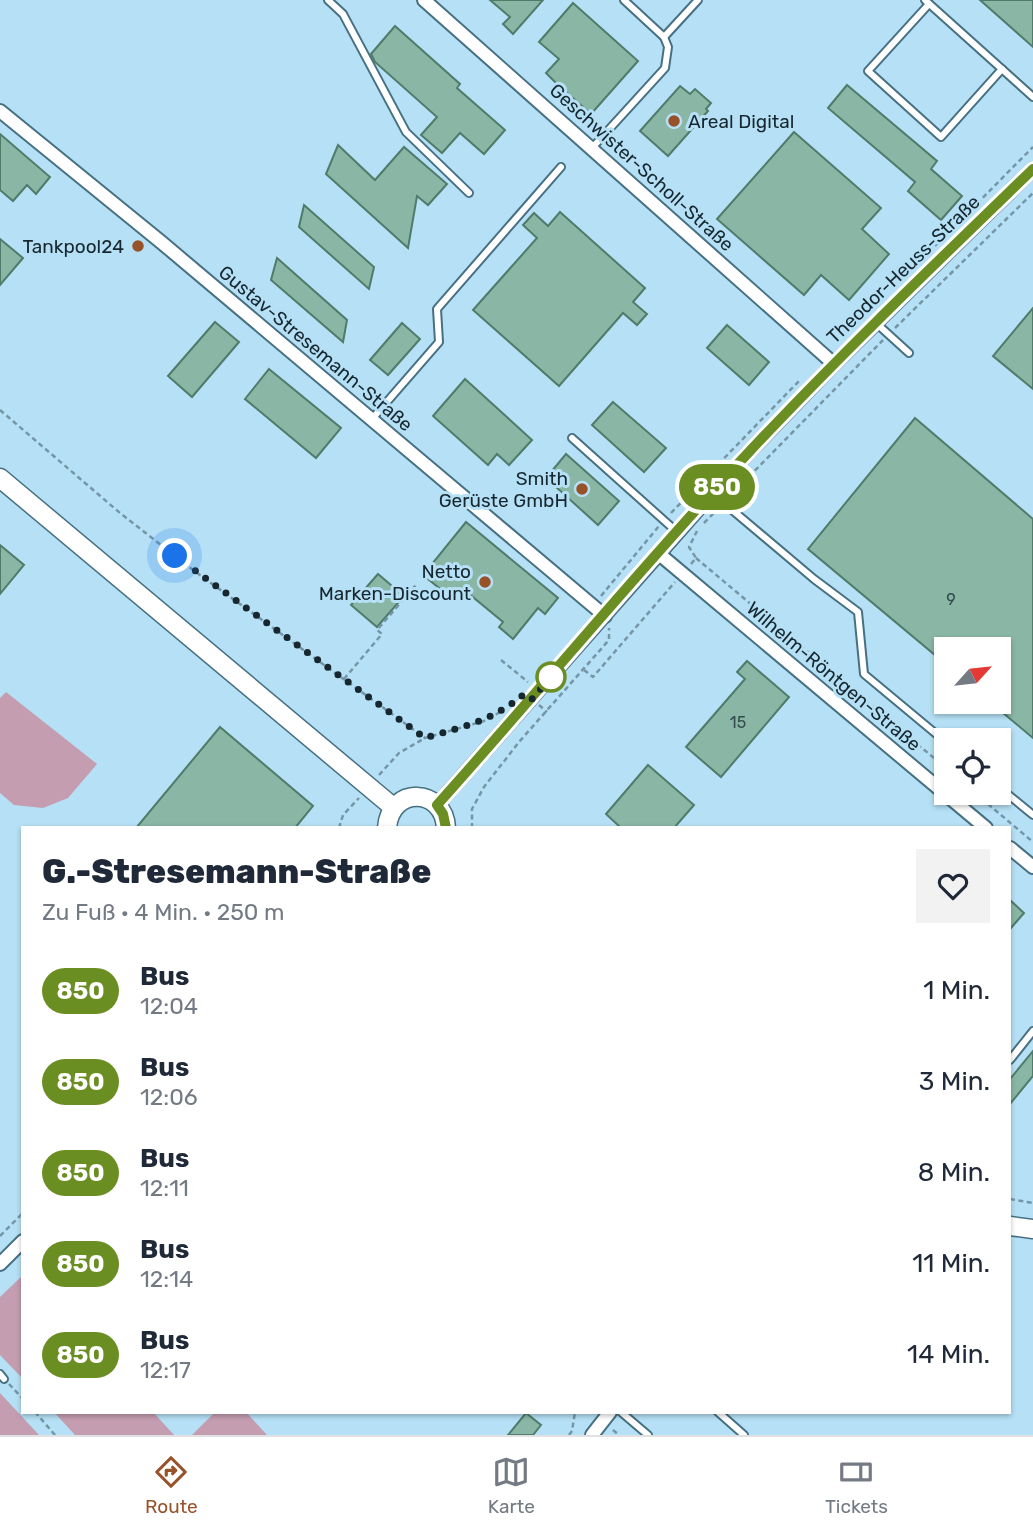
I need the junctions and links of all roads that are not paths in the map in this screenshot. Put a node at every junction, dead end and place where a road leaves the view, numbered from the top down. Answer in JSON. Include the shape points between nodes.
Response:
{"nodes":[{"id":1,"x":328,"y":0,"type":"edge"},
{"id":2,"x":425,"y":0,"type":"edge"},
{"id":3,"x":624,"y":0,"type":"edge"},
{"id":4,"x":698,"y":0,"type":"edge"},
{"id":5,"x":927,"y":2,"type":"edge"},
{"id":6,"x":664,"y":37,"type":"junction"},
{"id":7,"x":1002,"y":69,"type":"junction"},
{"id":8,"x":1033,"y":97,"type":"edge"},
{"id":9,"x":0,"y":111,"type":"edge"},
{"id":10,"x":592,"y":148,"type":"junction"},
{"id":11,"x":561,"y":167,"type":"dead end"},
{"id":12,"x":1033,"y":169,"type":"edge"},
{"id":13,"x":469,"y":193,"type":"dead end"},
{"id":14,"x":876,"y":323,"type":"junction"},
{"id":15,"x":909,"y":353,"type":"dead end"},
{"id":16,"x":834,"y":364,"type":"junction"},
{"id":17,"x":371,"y":420,"type":"junction"},
{"id":18,"x":572,"y":438,"type":"dead end"},
{"id":19,"x":0,"y":478,"type":"edge"},
{"id":20,"x":712,"y":493,"type":"junction"},
{"id":21,"x":677,"y":532,"type":"junction"},
{"id":22,"x":658,"y":553,"type":"junction"},
{"id":23,"x":604,"y":616,"type":"junction"},
{"id":24,"x":934,"y":732,"type":"edge"},
{"id":25,"x":1011,"y":797,"type":"edge"},
{"id":26,"x":437,"y":805,"type":"junction"},
{"id":27,"x":393,"y":807,"type":"junction"},
{"id":28,"x":1033,"y":815,"type":"edge"},
{"id":29,"x":387,"y":826,"type":"edge"},
{"id":30,"x":446,"y":826,"type":"edge"},
{"id":31,"x":984,"y":826,"type":"edge"},
{"id":32,"x":1011,"y":849,"type":"edge"},
{"id":33,"x":1033,"y":867,"type":"edge"},
{"id":34,"x":1033,"y":1031,"type":"edge"},
{"id":35,"x":1011,"y":1059,"type":"edge"},
{"id":36,"x":1011,"y":1226,"type":"edge"},
{"id":37,"x":1033,"y":1229,"type":"edge"},
{"id":38,"x":21,"y":1243,"type":"edge"},
{"id":39,"x":0,"y":1264,"type":"edge"},
{"id":40,"x":608,"y":1414,"type":"edge"},
{"id":41,"x":623,"y":1414,"type":"edge"},
{"id":42,"x":720,"y":1414,"type":"edge"},
{"id":43,"x":592,"y":1435,"type":"edge"},
{"id":44,"x":648,"y":1435,"type":"edge"},
{"id":45,"x":744,"y":1435,"type":"edge"}],
"edges":[{"from":1,"to":13,"type":"lane","via":[[343,14],[406,132]]},
{"from":2,"to":10,"type":"street","name":"Geschwister-Scholl-Straße"},
{"from":3,"to":6,"type":"lane"},
{"from":4,"to":6,"type":"lane"},
{"from":5,"to":7,"type":"lane"},
{"from":5,"to":7,"type":"lane","via":[[868,71],[941,137]]},
{"from":6,"to":10,"type":"lane","via":[[668,47],[665,68]]},
{"from":7,"to":8,"type":"lane"},
{"from":9,"to":17,"type":"street","name":"Gustav-Stresemann-Straße"},
{"from":10,"to":16,"type":"street","name":"Geschwister-Scholl-Straße"},
{"from":11,"to":17,"type":"lane","via":[[437,309],[439,342]]},
{"from":12,"to":14,"type":"street","name":"Theodor-Heuss-Straße"},
{"from":14,"to":15,"type":"lane"},
{"from":14,"to":16,"type":"street","name":"Theodor-Heuss-Straße"},
{"from":16,"to":20,"type":"street","name":"Theodor-Heuss-Straße"},
{"from":17,"to":23,"type":"street","name":"Gustav-Stresemann-Straße"},
{"from":18,"to":21,"type":"lane"},
{"from":19,"to":27,"type":"main road"},
{"from":20,"to":21,"type":"street","name":"Theodor-Heuss-Straße"},
{"from":20,"to":24,"type":"lane","via":[[858,612],[864,674]]},
{"from":21,"to":22,"type":"street","name":"Theodor-Heuss-Straße"},
{"from":22,"to":23,"type":"street","name":"Theodor-Heuss-Straße"},
{"from":22,"to":31,"type":"street","name":"Wilhelm-Röntgen-Straße"},
{"from":23,"to":26,"type":"street","name":"Theodor-Heuss-Straße"},
{"from":25,"to":28,"type":"lane"},
{"from":26,"to":27,"type":"main road","via":[[420,796]]},
{"from":26,"to":30,"type":"main road"},
{"from":27,"to":29,"type":"main road"},
{"from":32,"to":33,"type":"street"},
{"from":34,"to":35,"type":"lane"},
{"from":36,"to":37,"type":"main road"},
{"from":38,"to":39,"type":"street"},
{"from":40,"to":43,"type":"street"},
{"from":41,"to":44,"type":"lane"},
{"from":42,"to":45,"type":"lane"}]}
